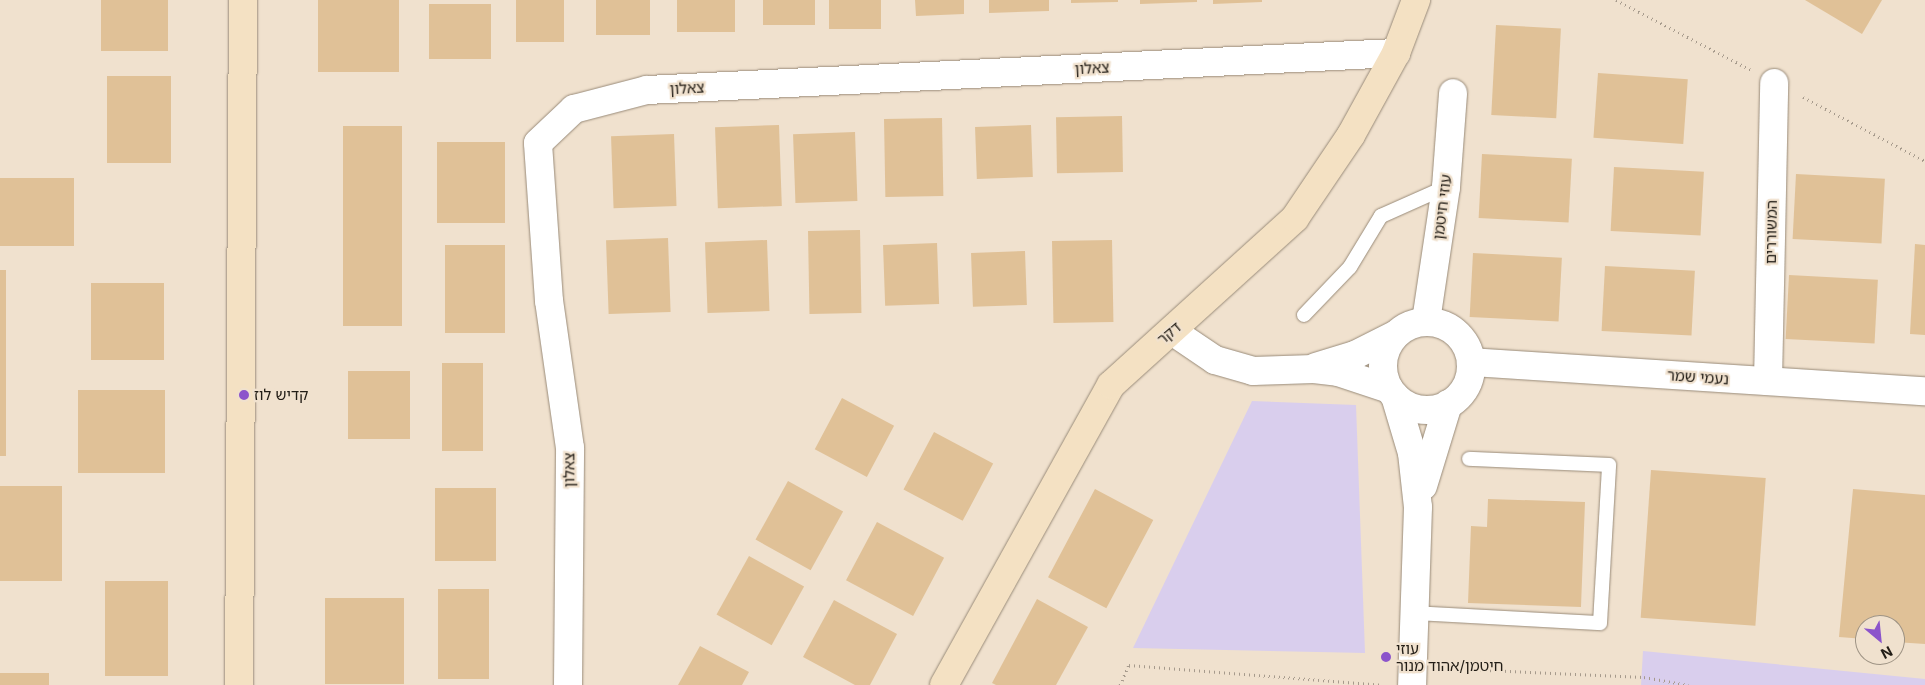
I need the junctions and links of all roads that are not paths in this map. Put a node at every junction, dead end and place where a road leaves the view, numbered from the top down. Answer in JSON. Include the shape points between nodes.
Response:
{"nodes":[{"id":1,"x":243,"y":0,"type":"edge"},
{"id":2,"x":1416,"y":0,"type":"edge"},
{"id":3,"x":1396,"y":53,"type":"junction"},
{"id":4,"x":1774,"y":82,"type":"dead end"},
{"id":5,"x":1453,"y":93,"type":"dead end"},
{"id":6,"x":1446,"y":187,"type":"junction"},
{"id":7,"x":1304,"y":315,"type":"dead end"},
{"id":8,"x":1426,"y":321,"type":"junction"},
{"id":9,"x":1172,"y":331,"type":"junction"},
{"id":10,"x":1396,"y":335,"type":"junction"},
{"id":11,"x":1472,"y":362,"type":"junction"},
{"id":12,"x":1308,"y":369,"type":"junction"},
{"id":13,"x":1768,"y":381,"type":"junction"},
{"id":14,"x":1925,"y":391,"type":"edge"},
{"id":15,"x":1392,"y":392,"type":"junction"},
{"id":16,"x":1448,"y":404,"type":"junction"},
{"id":17,"x":1469,"y":459,"type":"dead end"},
{"id":18,"x":1418,"y":507,"type":"junction"},
{"id":19,"x":1414,"y":613,"type":"junction"},
{"id":20,"x":1413,"y":676,"type":"edge"},
{"id":21,"x":239,"y":685,"type":"edge"},
{"id":22,"x":568,"y":685,"type":"edge"},
{"id":23,"x":944,"y":685,"type":"edge"}],
"edges":[{"from":1,"to":21,"type":"street"},
{"from":2,"to":3,"type":"street","name":"דקר"},
{"from":3,"to":9,"type":"street","name":"דקר","via":[[1351,134],[1296,218]]},
{"from":3,"to":22,"type":"street","name":"צאלון","via":[[647,90],[574,109],[538,142],[549,301],[570,448]]},
{"from":4,"to":13,"type":"street","name":"המשוררים"},
{"from":5,"to":6,"type":"street","name":"עוזי חיטמן"},
{"from":6,"to":7,"type":"lane","via":[[1381,216],[1350,268]]},
{"from":6,"to":8,"type":"street","name":"עוזי חיטמן"},
{"from":8,"to":10,"type":"street","via":[[1412,324]]},
{"from":8,"to":11,"type":"street","via":[[1439,323],[1456,333],[1468,349]]},
{"from":9,"to":12,"type":"street","via":[[1215,360],[1253,371]]},
{"from":9,"to":23,"type":"street","name":"דקר","via":[[1111,385]]},
{"from":10,"to":12,"type":"street","via":[[1355,356]]},
{"from":10,"to":15,"type":"street","via":[[1384,355],[1382,368]]},
{"from":11,"to":13,"type":"street","name":"נעמי שמר"},
{"from":11,"to":16,"type":"street","via":[[1470,377],[1463,391]]},
{"from":12,"to":15,"type":"street","via":[[1338,372]]},
{"from":13,"to":14,"type":"street","name":"נעמי שמר"},
{"from":15,"to":16,"type":"street","via":[[1411,407],[1424,410]]},
{"from":15,"to":18,"type":"street","via":[[1412,453]]},
{"from":16,"to":18,"type":"street","via":[[1426,470]]},
{"from":17,"to":19,"type":"lane","via":[[1609,465],[1600,623]]},
{"from":18,"to":19,"type":"street"},
{"from":19,"to":20,"type":"street"}]}
